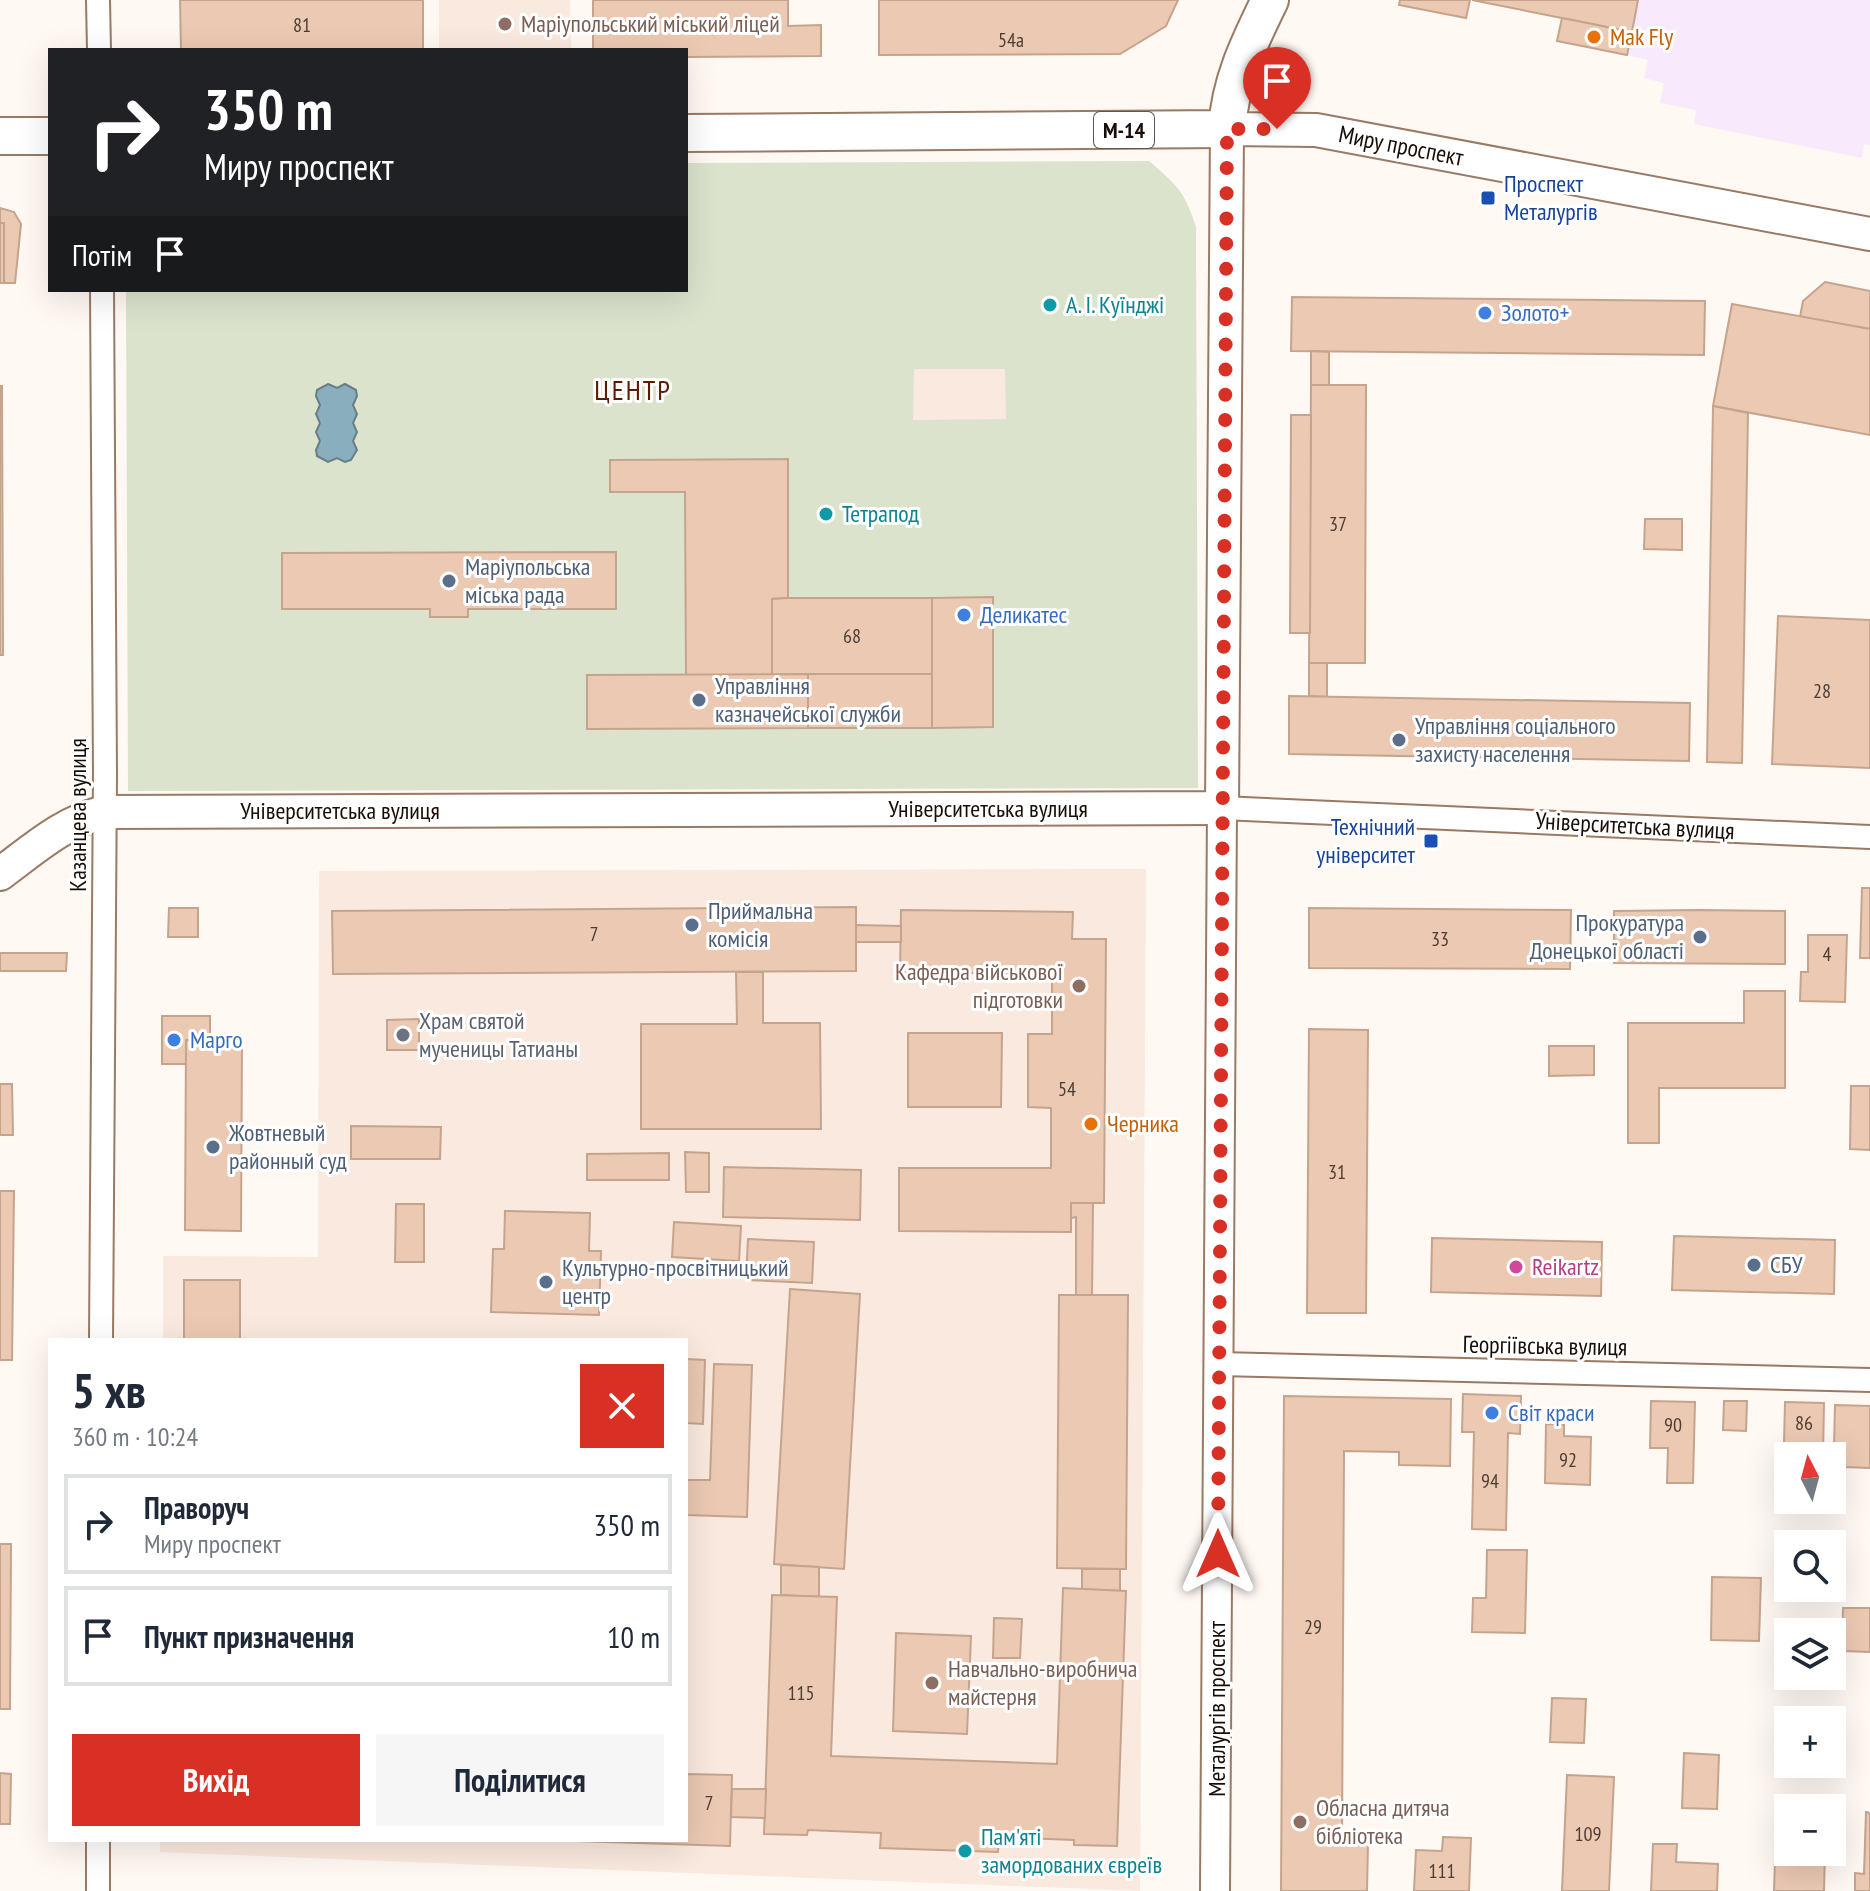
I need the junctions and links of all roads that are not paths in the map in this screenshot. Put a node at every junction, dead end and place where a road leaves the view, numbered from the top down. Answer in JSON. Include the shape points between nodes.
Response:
{"nodes":[{"id":1,"x":98,"y":0,"type":"edge"},
{"id":2,"x":1270,"y":0,"type":"edge"},
{"id":3,"x":99,"y":48,"type":"edge"},
{"id":4,"x":1227,"y":129,"type":"junction"},
{"id":5,"x":688,"y":133,"type":"edge"},
{"id":6,"x":0,"y":136,"type":"edge"},
{"id":7,"x":48,"y":136,"type":"edge"},
{"id":8,"x":1870,"y":234,"type":"edge"},
{"id":9,"x":102,"y":292,"type":"edge"},
{"id":10,"x":1222,"y":808,"type":"junction"},
{"id":11,"x":105,"y":812,"type":"junction"},
{"id":12,"x":1870,"y":837,"type":"edge"},
{"id":13,"x":0,"y":874,"type":"edge"},
{"id":14,"x":101,"y":1338,"type":"edge"},
{"id":15,"x":1219,"y":1364,"type":"junction"},
{"id":16,"x":1870,"y":1380,"type":"edge"},
{"id":17,"x":98,"y":1842,"type":"edge"},
{"id":18,"x":98,"y":1891,"type":"edge"},
{"id":19,"x":1215,"y":1891,"type":"edge"}],
"edges":[{"from":1,"to":3,"type":"street"},
{"from":2,"to":4,"type":"highway","name":"Металургів проспект","via":[[1240,60]]},
{"from":4,"to":5,"type":"highway","name":"Миру проспект","number":"М-14"},
{"from":4,"to":8,"type":"main road","name":"Миру проспект","via":[[1316,130]]},
{"from":4,"to":10,"type":"main road","name":"Металургів проспект"},
{"from":6,"to":7,"type":"highway"},
{"from":9,"to":11,"type":"street","name":"Казанцева вулиця"},
{"from":10,"to":11,"type":"main road","name":"Університетська вулиця"},
{"from":10,"to":12,"type":"street","name":"Університетська вулиця"},
{"from":10,"to":15,"type":"street","name":"Металургів проспект"},
{"from":11,"to":13,"type":"main road","name":"Університетська вулиця","via":[[63,827]]},
{"from":11,"to":14,"type":"street","name":"Казанцева вулиця"},
{"from":15,"to":16,"type":"street","name":"Георгіївська вулиця"},
{"from":15,"to":19,"type":"street","name":"Металургів проспект"},
{"from":17,"to":18,"type":"street"}]}
